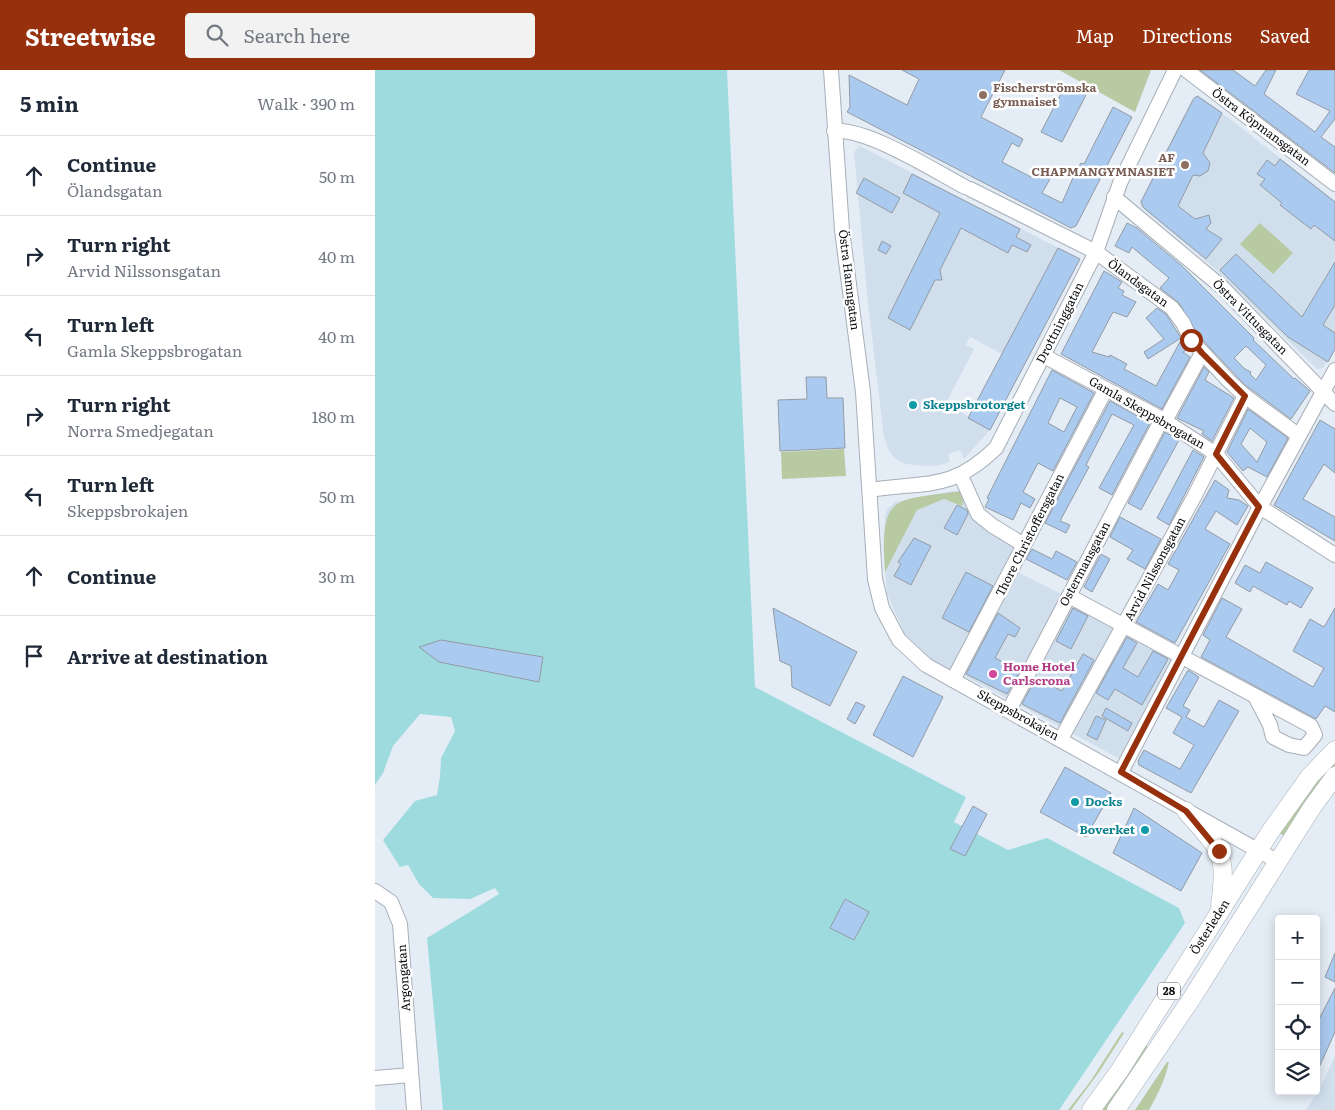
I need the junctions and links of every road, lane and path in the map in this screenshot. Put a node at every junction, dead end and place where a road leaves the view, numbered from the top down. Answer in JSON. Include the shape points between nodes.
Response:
{"nodes":[{"id":1,"x":831,"y":70,"type":"edge"},
{"id":2,"x":1175,"y":70,"type":"edge"},
{"id":3,"x":1186,"y":70,"type":"edge"},
{"id":4,"x":834,"y":131,"type":"junction"},
{"id":5,"x":1335,"y":184,"type":"edge"},
{"id":6,"x":1115,"y":197,"type":"junction"},
{"id":7,"x":1096,"y":252,"type":"junction"},
{"id":8,"x":1202,"y":353,"type":"junction"},
{"id":9,"x":1044,"y":356,"type":"junction"},
{"id":10,"x":1335,"y":370,"type":"edge"},
{"id":11,"x":1106,"y":388,"type":"junction"},
{"id":12,"x":1323,"y":393,"type":"junction"},
{"id":13,"x":1245,"y":396,"type":"junction"},
{"id":14,"x":1335,"y":404,"type":"edge"},
{"id":15,"x":1163,"y":420,"type":"junction"},
{"id":16,"x":1298,"y":435,"type":"junction"},
{"id":17,"x":1216,"y":454,"type":"junction"},
{"id":18,"x":961,"y":476,"type":"junction"},
{"id":19,"x":870,"y":490,"type":"junction"},
{"id":20,"x":1259,"y":507,"type":"junction"},
{"id":21,"x":1024,"y":546,"type":"junction"},
{"id":22,"x":1335,"y":555,"type":"edge"},
{"id":23,"x":1069,"y":596,"type":"junction"},
{"id":24,"x":1125,"y":624,"type":"junction"},
{"id":25,"x":1181,"y":656,"type":"junction"},
{"id":26,"x":953,"y":680,"type":"junction"},
{"id":27,"x":1255,"y":696,"type":"dead end"},
{"id":28,"x":1009,"y":710,"type":"junction"},
{"id":29,"x":1061,"y":739,"type":"junction"},
{"id":30,"x":1335,"y":750,"type":"edge"},
{"id":31,"x":1121,"y":772,"type":"junction"},
{"id":32,"x":1335,"y":776,"type":"edge"},
{"id":33,"x":1186,"y":811,"type":"junction"},
{"id":34,"x":1259,"y":851,"type":"junction"},
{"id":35,"x":1277,"y":861,"type":"junction"},
{"id":36,"x":375,"y":891,"type":"edge"},
{"id":37,"x":1219,"y":913,"type":"junction"},
{"id":38,"x":411,"y":1075,"type":"junction"},
{"id":39,"x":375,"y":1078,"type":"edge"},
{"id":40,"x":414,"y":1110,"type":"edge"},
{"id":41,"x":1091,"y":1110,"type":"edge"},
{"id":42,"x":1116,"y":1110,"type":"edge"}],
"edges":[{"from":1,"to":4,"type":"street","name":"Östra Hamngatan"},
{"from":2,"to":6,"type":"street","name":"Drottninggatan"},
{"from":3,"to":5,"type":"street","name":"Östra Köpmansgatan"},
{"from":4,"to":7,"type":"street","name":"Ölandsgatan","via":[[846,130],[865,135]]},
{"from":4,"to":19,"type":"street","name":"Östra Hamngatan","via":[[842,230],[863,392]]},
{"from":6,"to":7,"type":"street","name":"Drottninggatan"},
{"from":6,"to":12,"type":"street","name":"Östra Vittusgatan","via":[[1223,288]]},
{"from":7,"to":8,"type":"street","name":"Ölandsgatan","via":[[1172,308]]},
{"from":7,"to":9,"type":"street","name":"Drottninggatan"},
{"from":8,"to":13,"type":"street","name":"Ölandsgatan"},
{"from":8,"to":15,"type":"street","name":"Ostermansgatan"},
{"from":9,"to":11,"type":"street","name":"Gamla Skeppsbrogatan"},
{"from":9,"to":18,"type":"street","name":"Drottninggatan","via":[[996,448]]},
{"from":10,"to":12,"type":"street"},
{"from":11,"to":15,"type":"street","name":"Gamla Skeppsbrogatan"},
{"from":11,"to":21,"type":"street","name":"Thore Christoffersgatan"},
{"from":12,"to":14,"type":"street","name":"Östra Vittusgatan"},
{"from":12,"to":16,"type":"street"},
{"from":13,"to":16,"type":"street","name":"Ölandsgatan"},
{"from":13,"to":17,"type":"street","name":"Arvid Nilssonsgatan"},
{"from":15,"to":17,"type":"street","name":"Gamla Skeppsbrogatan"},
{"from":15,"to":23,"type":"street","name":"Ostermansgatan"},
{"from":16,"to":20,"type":"street"},
{"from":17,"to":20,"type":"street","name":"Gamla Skeppsbrogatan"},
{"from":17,"to":24,"type":"street","name":"Arvid Nilssonsgatan"},
{"from":18,"to":19,"type":"street","name":"Drottninggatan","via":[[943,482]]},
{"from":18,"to":21,"type":"street","via":[[978,514]]},
{"from":19,"to":26,"type":"street","name":"Skeppsbrokajen","via":[[875,579],[882,608],[899,640],[926,665]]},
{"from":20,"to":22,"type":"street","name":"Gamla Skeppsbrogatan"},
{"from":20,"to":25,"type":"street"},
{"from":21,"to":26,"type":"street","name":"Thore Christoffersgatan"},
{"from":23,"to":24,"type":"street"},
{"from":23,"to":28,"type":"street","name":"Ostermansgatan"},
{"from":24,"to":25,"type":"street"},
{"from":24,"to":29,"type":"street","name":"Arvid Nilssonsgatan"},
{"from":25,"to":27,"type":"street"},
{"from":25,"to":31,"type":"street"},
{"from":26,"to":28,"type":"street","name":"Skeppsbrokajen"},
{"from":28,"to":29,"type":"street","name":"Skeppsbrokajen"},
{"from":29,"to":31,"type":"street","name":"Skeppsbrokajen"},
{"from":30,"to":34,"type":"main road","name":"Österleden","via":[[1294,797]]},
{"from":31,"to":33,"type":"street","name":"Skeppsbrokajen"},
{"from":32,"to":35,"type":"main road","name":"Österleden"},
{"from":33,"to":34,"type":"street","name":"Skeppsbrokajen"},
{"from":33,"to":37,"type":"main road","via":[[1222,858]]},
{"from":34,"to":35,"type":"street","name":"Skeppsbrokajen"},
{"from":34,"to":37,"type":"main road","name":"Österleden","number":"28"},
{"from":35,"to":42,"type":"main road","name":"Österleden","number":"28"},
{"from":36,"to":38,"type":"street","name":"Argongatan","via":[[391,902],[399,924]]},
{"from":37,"to":41,"type":"main road","name":"Österleden","number":"28","via":[[1120,1070]]},
{"from":38,"to":39,"type":"street"},
{"from":38,"to":40,"type":"street","name":"Argongatan"}]}
